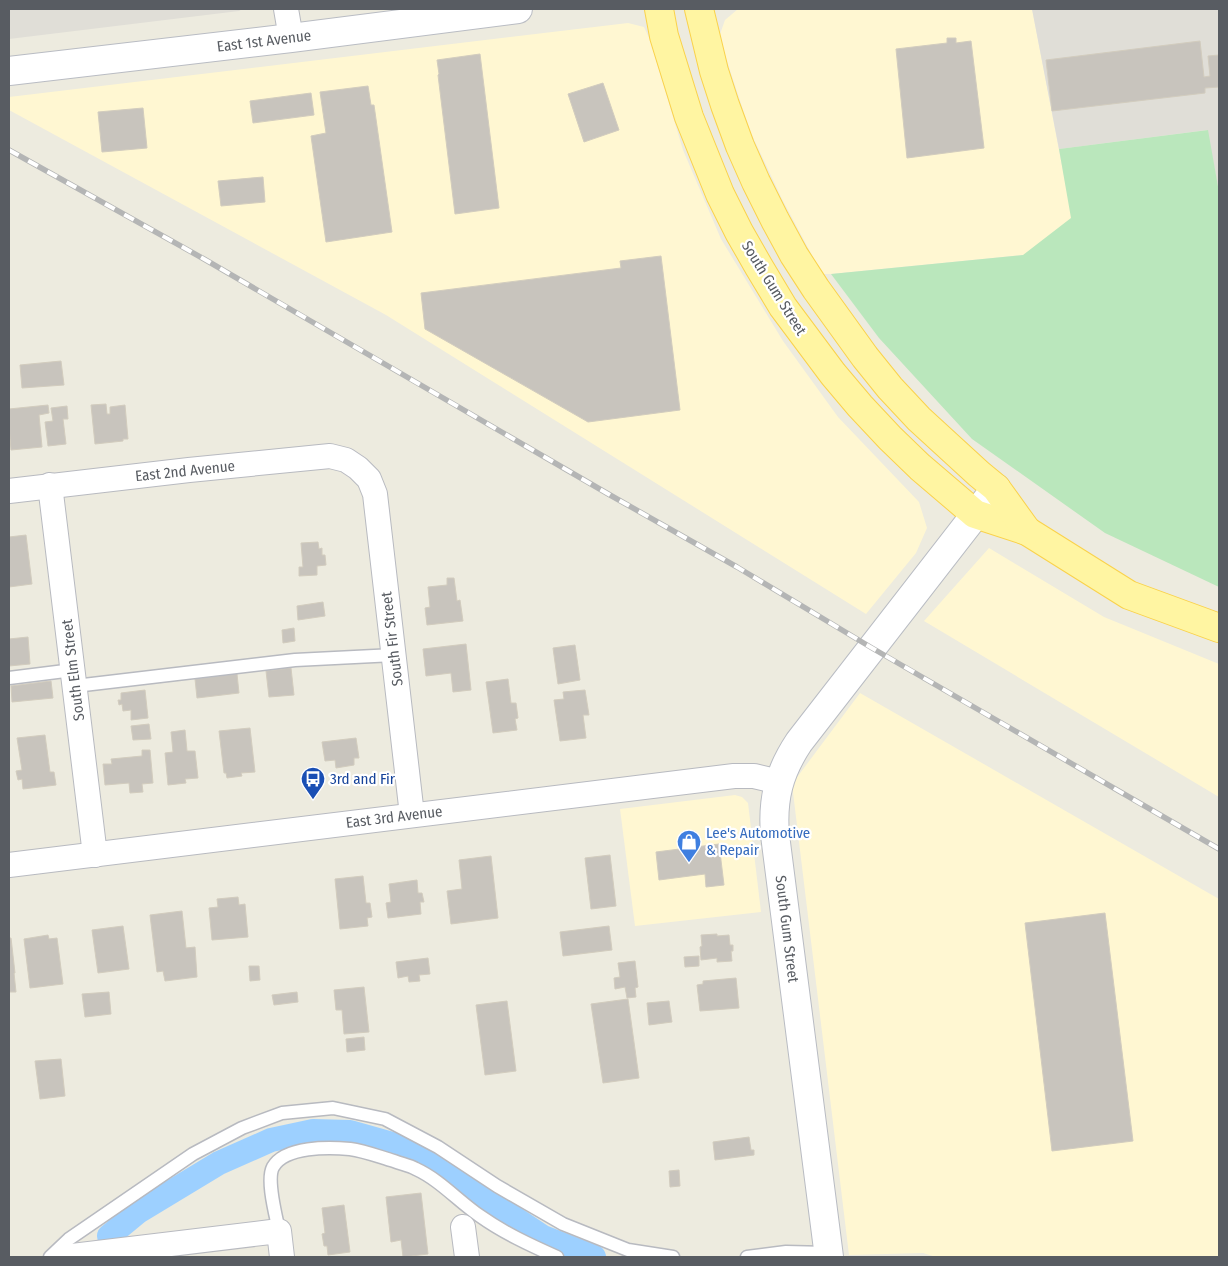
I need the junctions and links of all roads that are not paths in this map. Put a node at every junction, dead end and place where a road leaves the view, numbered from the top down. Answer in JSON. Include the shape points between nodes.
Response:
{"nodes":[{"id":1,"x":286,"y":9,"type":"edge"},
{"id":2,"x":518,"y":9,"type":"edge"},
{"id":3,"x":659,"y":9,"type":"edge"},
{"id":4,"x":699,"y":9,"type":"edge"},
{"id":5,"x":437,"y":14,"type":"edge"},
{"id":6,"x":290,"y":38,"type":"junction"},
{"id":7,"x":9,"y":71,"type":"edge"},
{"id":8,"x":358,"y":468,"type":"joint"},
{"id":9,"x":50,"y":486,"type":"junction"},
{"id":10,"x":996,"y":488,"type":"junction"},
{"id":11,"x":9,"y":490,"type":"edge"},
{"id":12,"x":976,"y":514,"type":"junction"},
{"id":13,"x":1027,"y":531,"type":"junction"},
{"id":14,"x":1219,"y":628,"type":"edge"},
{"id":15,"x":394,"y":655,"type":"junction"},
{"id":16,"x":9,"y":678,"type":"edge"},
{"id":17,"x":74,"y":678,"type":"junction"},
{"id":18,"x":779,"y":782,"type":"junction"},
{"id":19,"x":412,"y":815,"type":"junction"},
{"id":20,"x":95,"y":855,"type":"junction"},
{"id":21,"x":9,"y":865,"type":"edge"},
{"id":22,"x":466,"y":1217,"type":"junction"},
{"id":23,"x":279,"y":1231,"type":"junction"},
{"id":24,"x":829,"y":1255,"type":"edge"},
{"id":25,"x":50,"y":1257,"type":"edge"},
{"id":26,"x":64,"y":1257,"type":"edge"},
{"id":27,"x":282,"y":1257,"type":"edge"},
{"id":28,"x":467,"y":1257,"type":"edge"},
{"id":29,"x":557,"y":1257,"type":"edge"},
{"id":30,"x":674,"y":1257,"type":"edge"},
{"id":31,"x":747,"y":1257,"type":"edge"}],
"edges":[{"from":1,"to":6,"type":"street"},
{"from":2,"to":5,"type":"main road","name":"East 1st Avenue"},
{"from":3,"to":12,"type":"main road","name":"South Gum Street","via":[[688,117],[720,194],[783,307],[860,406],[920,467]]},
{"from":4,"to":10,"type":"main road","via":[[714,71],[740,146],[794,255],[890,388],[944,443]]},
{"from":5,"to":6,"type":"main road","name":"East 1st Avenue"},
{"from":6,"to":7,"type":"main road","name":"East 1st Avenue"},
{"from":8,"to":9,"type":"street","name":"East 2nd Avenue","via":[[346,460],[330,456]]},
{"from":8,"to":15,"type":"street","name":"South Fir Street","via":[[375,494]]},
{"from":9,"to":11,"type":"street","name":"East 2nd Avenue"},
{"from":9,"to":17,"type":"street","name":"South Elm Street"},
{"from":10,"to":12,"type":"main road","name":"South Gum Street"},
{"from":10,"to":13,"type":"main road"},
{"from":12,"to":13,"type":"main road"},
{"from":12,"to":18,"type":"main road","name":"South Gum Street","via":[[799,742]]},
{"from":13,"to":14,"type":"main road","via":[[1129,595]]},
{"from":15,"to":17,"type":"lane"},
{"from":15,"to":19,"type":"street","name":"South Fir Street"},
{"from":16,"to":17,"type":"lane"},
{"from":17,"to":20,"type":"street","name":"South Elm Street"},
{"from":18,"to":19,"type":"street","name":"East 3rd Avenue","via":[[754,776],[734,776]]},
{"from":18,"to":24,"type":"main road","name":"South Gum Street","via":[[774,813],[775,835]]},
{"from":19,"to":20,"type":"street","name":"East 3rd Avenue"},
{"from":20,"to":21,"type":"street","name":"East 3rd Avenue"},
{"from":22,"to":23,"type":"lane","via":[[440,1184],[416,1169],[351,1149],[313,1148],[292,1152],[273,1168],[270,1176]]},
{"from":22,"to":28,"type":"street"},
{"from":22,"to":29,"type":"lane","via":[[478,1215],[506,1233]]},
{"from":23,"to":26,"type":"street"},
{"from":23,"to":27,"type":"street"},
{"from":24,"to":31,"type":"lane","via":[[786,1252]]},
{"from":25,"to":30,"type":"lane","via":[[69,1239],[194,1154],[242,1128],[282,1113],[333,1108],[385,1119],[438,1147],[496,1186],[563,1224],[628,1250]]}]}
